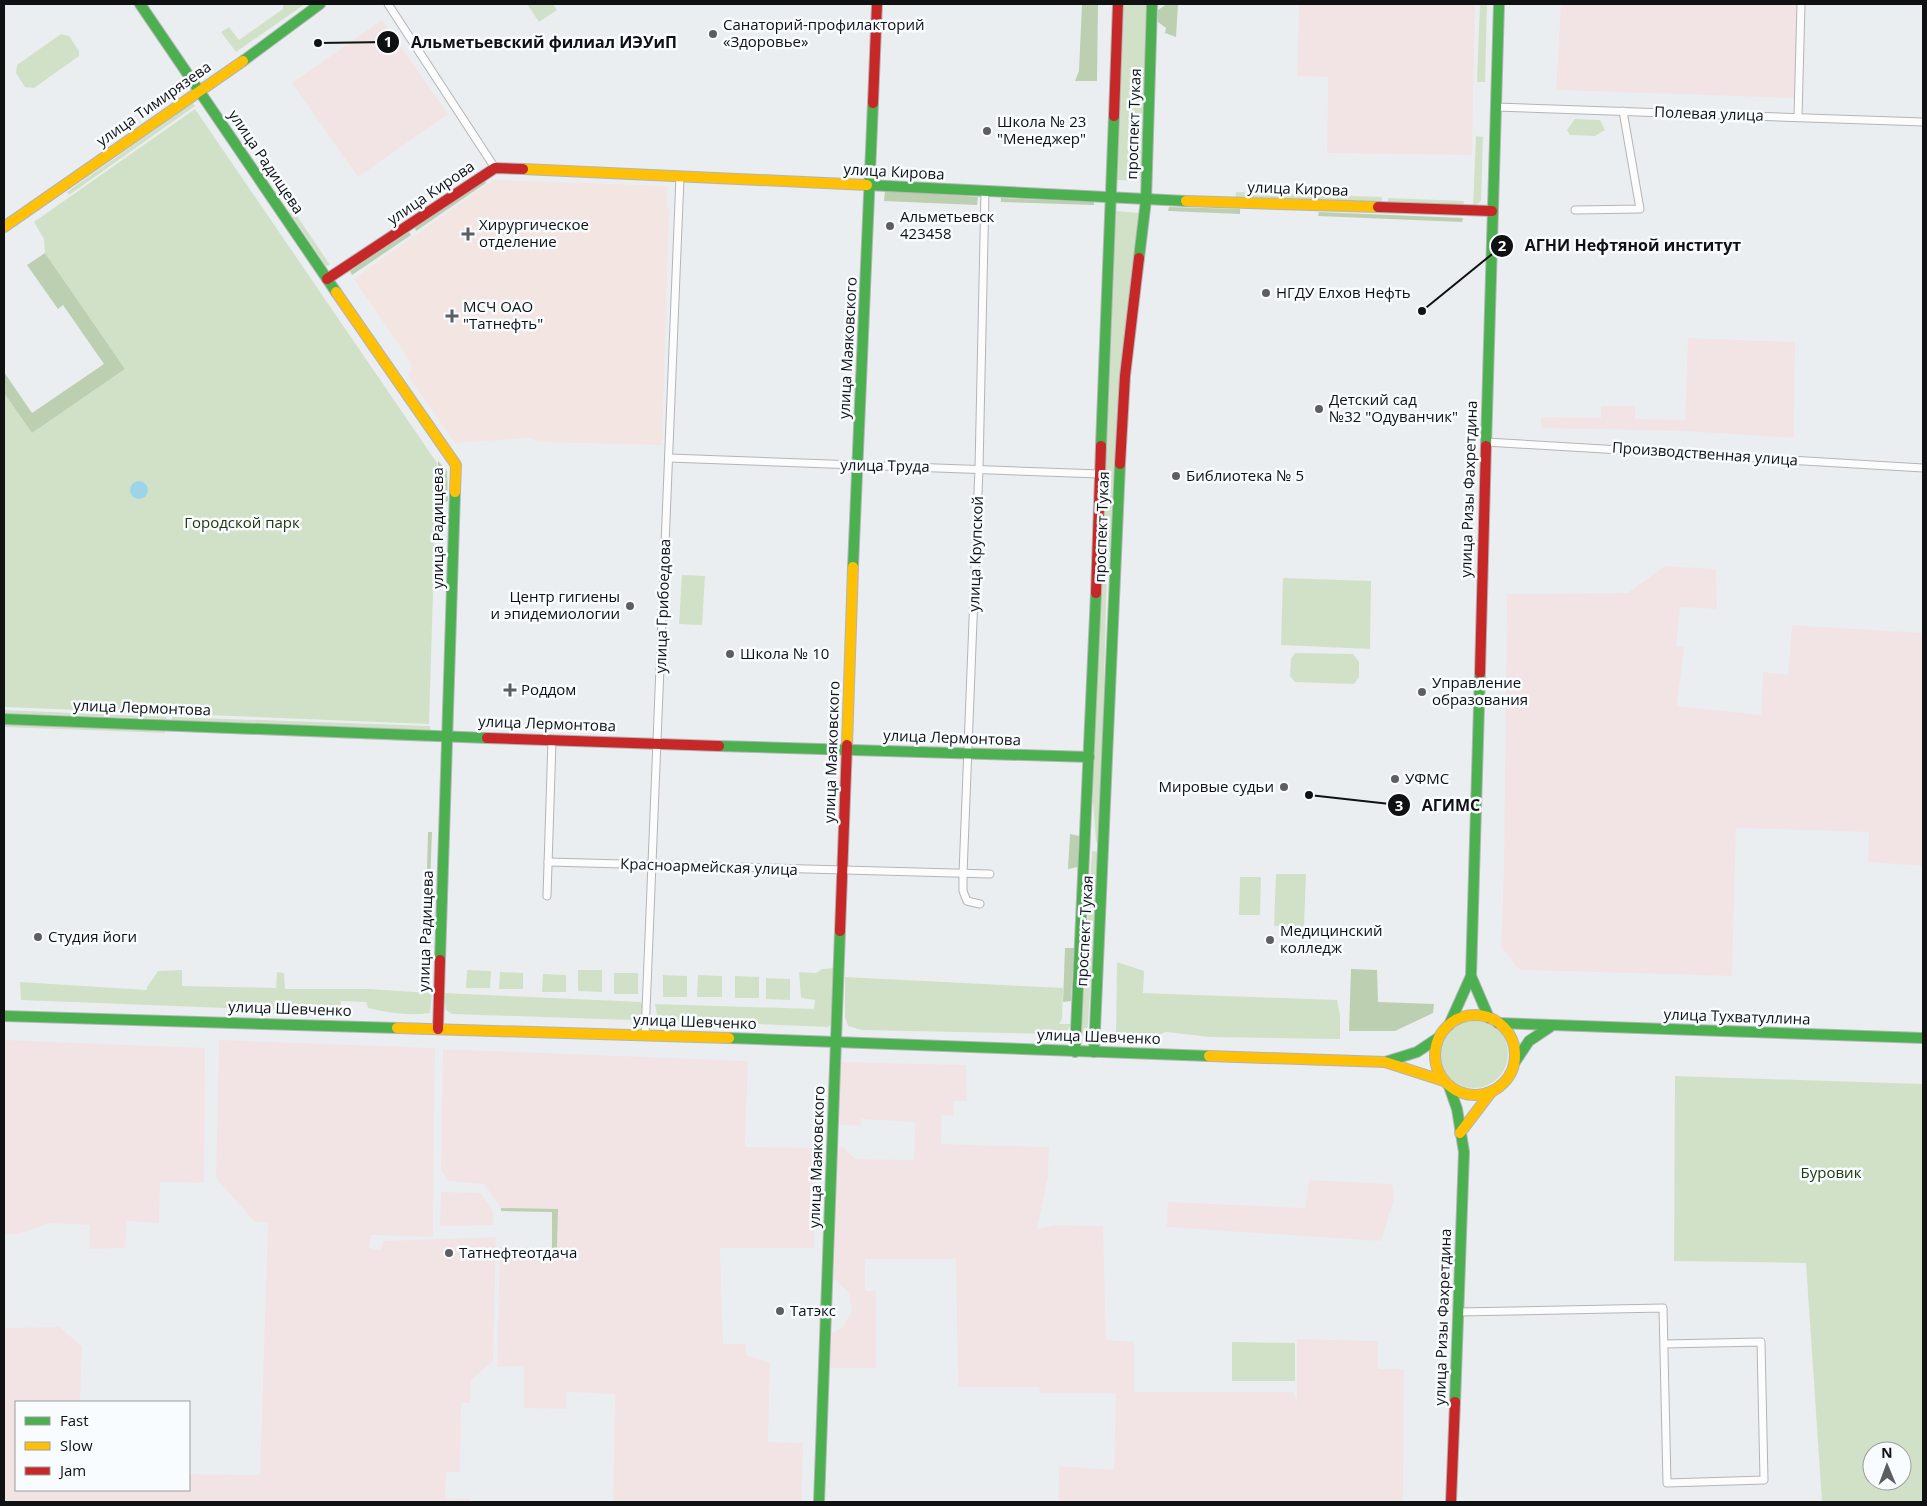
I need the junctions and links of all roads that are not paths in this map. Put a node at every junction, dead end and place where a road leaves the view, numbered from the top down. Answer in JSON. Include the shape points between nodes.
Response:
{"nodes":[{"id":1,"x":140,"y":4,"type":"edge"},
{"id":2,"x":320,"y":4,"type":"edge"},
{"id":3,"x":388,"y":4,"type":"edge"},
{"id":4,"x":877,"y":4,"type":"edge"},
{"id":5,"x":1118,"y":4,"type":"edge"},
{"id":6,"x":1152,"y":4,"type":"edge"},
{"id":7,"x":1499,"y":4,"type":"edge"},
{"id":8,"x":1801,"y":4,"type":"edge"},
{"id":9,"x":200,"y":91,"type":"junction"},
{"id":10,"x":1495,"y":107,"type":"junction"},
{"id":11,"x":1623,"y":111,"type":"junction"},
{"id":12,"x":1798,"y":117,"type":"junction"},
{"id":13,"x":1923,"y":122,"type":"edge"},
{"id":14,"x":495,"y":168,"type":"junction"},
{"id":15,"x":680,"y":177,"type":"junction"},
{"id":16,"x":871,"y":186,"type":"junction"},
{"id":17,"x":985,"y":191,"type":"junction"},
{"id":18,"x":1110,"y":196,"type":"junction"},
{"id":19,"x":1146,"y":200,"type":"junction"},
{"id":20,"x":1575,"y":210,"type":"dead end"},
{"id":21,"x":1492,"y":212,"type":"junction"},
{"id":22,"x":4,"y":228,"type":"edge"},
{"id":23,"x":327,"y":279,"type":"junction"},
{"id":24,"x":1486,"y":442,"type":"junction"},
{"id":25,"x":670,"y":458,"type":"junction"},
{"id":26,"x":858,"y":466,"type":"junction"},
{"id":27,"x":979,"y":468,"type":"junction"},
{"id":28,"x":1923,"y":468,"type":"edge"},
{"id":29,"x":1100,"y":474,"type":"junction"},
{"id":30,"x":1097,"y":565,"type":"junction"},
{"id":31,"x":1115,"y":565,"type":"junction"},
{"id":32,"x":4,"y":719,"type":"edge"},
{"id":33,"x":448,"y":736,"type":"junction"},
{"id":34,"x":552,"y":741,"type":"junction"},
{"id":35,"x":657,"y":742,"type":"junction"},
{"id":36,"x":848,"y":750,"type":"junction"},
{"id":37,"x":968,"y":753,"type":"junction"},
{"id":38,"x":1089,"y":757,"type":"junction"},
{"id":39,"x":1086,"y":846,"type":"junction"},
{"id":40,"x":1104,"y":846,"type":"junction"},
{"id":41,"x":548,"y":862,"type":"junction"},
{"id":42,"x":654,"y":865,"type":"junction"},
{"id":43,"x":843,"y":871,"type":"junction"},
{"id":44,"x":963,"y":874,"type":"junction"},
{"id":45,"x":990,"y":874,"type":"dead end"},
{"id":46,"x":548,"y":896,"type":"dead end"},
{"id":47,"x":980,"y":904,"type":"dead end"},
{"id":48,"x":1471,"y":976,"type":"junction"},
{"id":49,"x":4,"y":1016,"type":"edge"},
{"id":50,"x":1493,"y":1020,"type":"junction"},
{"id":51,"x":1449,"y":1025,"type":"junction"},
{"id":52,"x":1551,"y":1026,"type":"junction"},
{"id":53,"x":438,"y":1028,"type":"junction"},
{"id":54,"x":645,"y":1035,"type":"junction"},
{"id":55,"x":1438,"y":1038,"type":"junction"},
{"id":56,"x":1923,"y":1038,"type":"edge"},
{"id":57,"x":836,"y":1042,"type":"junction"},
{"id":58,"x":1075,"y":1052,"type":"junction"},
{"id":59,"x":1094,"y":1052,"type":"junction"},
{"id":60,"x":1385,"y":1062,"type":"junction"},
{"id":61,"x":1514,"y":1064,"type":"junction"},
{"id":62,"x":1447,"y":1084,"type":"junction"},
{"id":63,"x":1492,"y":1092,"type":"junction"},
{"id":64,"x":1460,"y":1133,"type":"junction"},
{"id":65,"x":1458,"y":1312,"type":"junction"},
{"id":66,"x":1664,"y":1344,"type":"junction"},
{"id":67,"x":819,"y":1502,"type":"edge"},
{"id":68,"x":1451,"y":1502,"type":"edge"}],
"edges":[{"from":1,"to":9,"type":"main road","name":"улица Радищева"},
{"from":2,"to":9,"type":"main road","name":"улица Тимирязева"},
{"from":3,"to":14,"type":"street"},
{"from":4,"to":16,"type":"main road","name":"улица Маяковского"},
{"from":5,"to":18,"type":"main road","name":"проспект Тукая"},
{"from":6,"to":19,"type":"main road","name":"проспект Тукая"},
{"from":7,"to":10,"type":"main road","name":"улица Ризы Фахретдина"},
{"from":8,"to":12,"type":"street"},
{"from":9,"to":22,"type":"main road","name":"улица Тимирязева"},
{"from":9,"to":23,"type":"main road","name":"улица Радищева"},
{"from":10,"to":11,"type":"street","name":"Полевая улица"},
{"from":10,"to":21,"type":"main road","name":"улица Ризы Фахретдина"},
{"from":11,"to":12,"type":"street","name":"Полевая улица"},
{"from":11,"to":20,"type":"street","via":[[1640,210]]},
{"from":12,"to":13,"type":"street","name":"Полевая улица"},
{"from":14,"to":15,"type":"main road","name":"улица Кирова"},
{"from":14,"to":23,"type":"main road","name":"улица Кирова"},
{"from":15,"to":16,"type":"main road","name":"улица Кирова"},
{"from":15,"to":25,"type":"street","name":"улица Грибоедова"},
{"from":16,"to":17,"type":"main road","name":"улица Кирова"},
{"from":16,"to":26,"type":"main road","name":"улица Маяковского"},
{"from":17,"to":18,"type":"main road","name":"улица Кирова"},
{"from":17,"to":27,"type":"street","name":"улица Крупской"},
{"from":18,"to":19,"type":"main road","name":"улица Кирова"},
{"from":18,"to":29,"type":"main road","name":"проспект Тукая"},
{"from":19,"to":21,"type":"main road","name":"улица Кирова"},
{"from":19,"to":31,"type":"main road","name":"проспект Тукая","via":[[1125,376]]},
{"from":21,"to":24,"type":"main road","name":"улица Ризы Фахретдина"},
{"from":23,"to":33,"type":"main road","name":"улица Радищева","via":[[456,464]]},
{"from":24,"to":28,"type":"street","name":"Производственная улица"},
{"from":24,"to":48,"type":"main road","name":"улица Ризы Фахретдина"},
{"from":25,"to":26,"type":"street","name":"улица Труда"},
{"from":25,"to":35,"type":"street","name":"улица Грибоедова"},
{"from":26,"to":27,"type":"street","name":"улица Труда"},
{"from":26,"to":36,"type":"main road","name":"улица Маяковского"},
{"from":27,"to":29,"type":"street","name":"улица Труда"},
{"from":27,"to":37,"type":"street","name":"улица Крупской"},
{"from":29,"to":30,"type":"main road","name":"проспект Тукая"},
{"from":30,"to":31,"type":"main road"},
{"from":30,"to":38,"type":"main road","name":"проспект Тукая"},
{"from":31,"to":40,"type":"main road","name":"проспект Тукая"},
{"from":32,"to":33,"type":"main road","name":"улица Лермонтова"},
{"from":33,"to":34,"type":"main road","name":"улица Лермонтова"},
{"from":33,"to":53,"type":"main road","name":"улица Радищева"},
{"from":34,"to":35,"type":"main road","name":"улица Лермонтова"},
{"from":34,"to":41,"type":"street"},
{"from":35,"to":36,"type":"main road","name":"улица Лермонтова"},
{"from":35,"to":42,"type":"street","name":"улица Грибоедова"},
{"from":36,"to":37,"type":"main road","name":"улица Лермонтова"},
{"from":36,"to":43,"type":"main road","name":"улица Маяковского"},
{"from":37,"to":38,"type":"main road","name":"улица Лермонтова"},
{"from":37,"to":44,"type":"street","name":"улица Крупской"},
{"from":38,"to":39,"type":"main road","name":"проспект Тукая"},
{"from":39,"to":40,"type":"main road"},
{"from":39,"to":58,"type":"main road","name":"проспект Тукая"},
{"from":40,"to":59,"type":"main road","name":"проспект Тукая"},
{"from":41,"to":42,"type":"street","name":"Красноармейская улица"},
{"from":41,"to":46,"type":"street"},
{"from":42,"to":43,"type":"street","name":"Красноармейская улица"},
{"from":42,"to":54,"type":"street","name":"улица Грибоедова"},
{"from":43,"to":44,"type":"street","name":"Красноармейская улица"},
{"from":43,"to":57,"type":"main road","name":"улица Маяковского"},
{"from":44,"to":45,"type":"street","name":"Красноармейская улица"},
{"from":44,"to":47,"type":"street","name":"улица Крупской","via":[[964,897],[972,904]]},
{"from":48,"to":50,"type":"main road"},
{"from":48,"to":51,"type":"main road"},
{"from":49,"to":53,"type":"main road","name":"улица Шевченко"},
{"from":50,"to":51,"type":"main road","via":[[1468,1016]]},
{"from":50,"to":52,"type":"main road","name":"улица Тухватуллина"},
{"from":50,"to":61,"type":"main road","via":[[1510,1036]]},
{"from":51,"to":55,"type":"main road"},
{"from":52,"to":56,"type":"main road","name":"улица Тухватуллина"},
{"from":52,"to":61,"type":"main road","via":[[1530,1038]]},
{"from":53,"to":54,"type":"main road","name":"улица Шевченко"},
{"from":54,"to":57,"type":"main road","name":"улица Шевченко"},
{"from":55,"to":60,"type":"main road","via":[[1417,1052]]},
{"from":55,"to":62,"type":"main road","via":[[1435,1060]]},
{"from":57,"to":58,"type":"main road","name":"улица Шевченко"},
{"from":57,"to":67,"type":"main road","name":"улица Маяковского"},
{"from":58,"to":59,"type":"main road","name":"улица Шевченко"},
{"from":59,"to":60,"type":"main road","name":"улица Шевченко"},
{"from":60,"to":62,"type":"main road","via":[[1434,1076]]},
{"from":61,"to":63,"type":"main road","via":[[1506,1080]]},
{"from":62,"to":63,"type":"main road","via":[[1470,1095]]},
{"from":62,"to":64,"type":"main road","name":"улица Ризы Фахретдина","via":[[1457,1109]]},
{"from":63,"to":64,"type":"main road"},
{"from":64,"to":65,"type":"main road","name":"улица Ризы Фахретдина","via":[[1464,1152]]},
{"from":65,"to":66,"type":"street","via":[[1663,1308]]},
{"from":65,"to":68,"type":"main road","name":"улица Ризы Фахретдина"},
{"from":66,"to":66,"type":"street","via":[[1761,1342],[1764,1480],[1667,1483]]}]}
